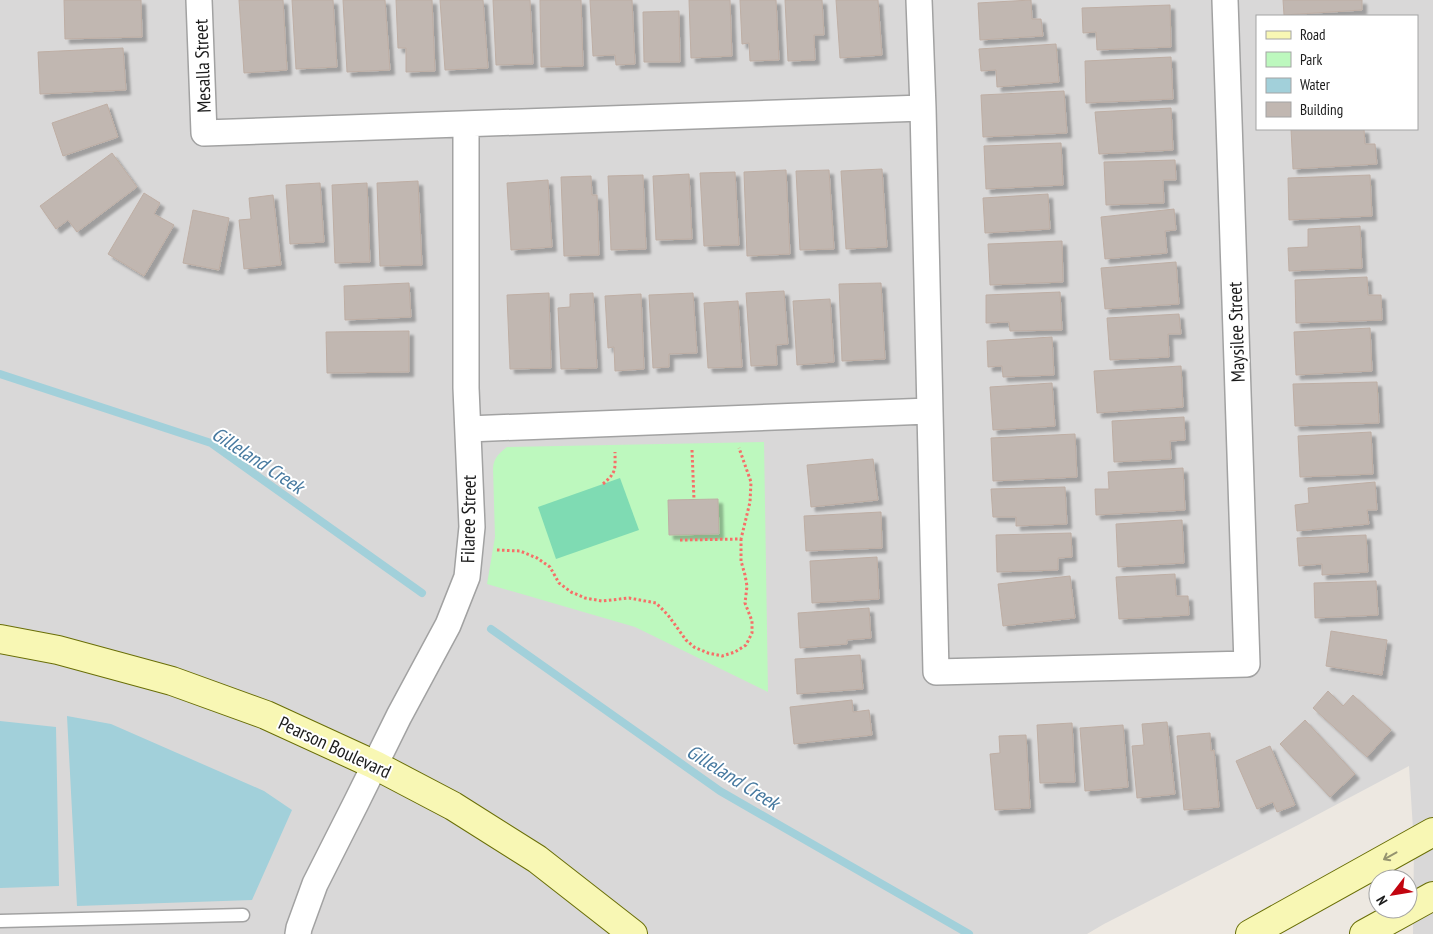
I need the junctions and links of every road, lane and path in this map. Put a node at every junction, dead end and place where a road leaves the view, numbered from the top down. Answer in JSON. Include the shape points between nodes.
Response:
{"nodes":[{"id":1,"x":199,"y":0,"type":"edge"},
{"id":2,"x":919,"y":0,"type":"edge"},
{"id":3,"x":1226,"y":0,"type":"edge"},
{"id":4,"x":923,"y":108,"type":"junction"},
{"id":5,"x":466,"y":124,"type":"junction"},
{"id":6,"x":929,"y":411,"type":"junction"},
{"id":7,"x":468,"y":429,"type":"junction"},
{"id":8,"x":739,"y":448,"type":"dead end"},
{"id":9,"x":692,"y":450,"type":"dead end"},
{"id":10,"x":614,"y":452,"type":"dead end"},
{"id":11,"x":603,"y":484,"type":"dead end"},
{"id":12,"x":694,"y":500,"type":"dead end"},
{"id":13,"x":741,"y":539,"type":"junction"},
{"id":14,"x":680,"y":540,"type":"dead end"},
{"id":15,"x":497,"y":550,"type":"dead end"},
{"id":16,"x":0,"y":639,"type":"edge"},
{"id":17,"x":375,"y":765,"type":"junction"},
{"id":18,"x":1433,"y":832,"type":"edge"},
{"id":19,"x":1433,"y":896,"type":"edge"},
{"id":20,"x":243,"y":915,"type":"dead end"},
{"id":21,"x":0,"y":921,"type":"edge"},
{"id":22,"x":298,"y":934,"type":"edge"},
{"id":23,"x":633,"y":934,"type":"edge"},
{"id":24,"x":1250,"y":934,"type":"edge"},
{"id":25,"x":1364,"y":934,"type":"edge"}],
"edges":[{"from":1,"to":5,"type":"street","name":"Mesalla Street","via":[[204,133]]},
{"from":2,"to":4,"type":"street"},
{"from":3,"to":6,"type":"street","name":"Maysilee Street","via":[[1247,664],[936,672]]},
{"from":4,"to":5,"type":"street"},
{"from":4,"to":6,"type":"street"},
{"from":5,"to":7,"type":"street","name":"Filaree Street"},
{"from":6,"to":7,"type":"street"},
{"from":7,"to":17,"type":"street","name":"Filaree Street","via":[[472,526],[467,577],[448,625]]},
{"from":8,"to":13,"type":"path","via":[[751,482]]},
{"from":9,"to":12,"type":"path"},
{"from":10,"to":11,"type":"path","via":[[615,470]]},
{"from":13,"to":14,"type":"path"},
{"from":13,"to":15,"type":"path","via":[[740,561],[747,586],[745,603],[752,621],[752,633],[746,645],[722,656],[694,647],[656,604],[629,598],[585,598],[559,582],[550,567],[537,558],[520,551]]},
{"from":16,"to":17,"type":"street","name":"Pearson Boulevard","via":[[58,650],[172,681],[266,715]]},
{"from":17,"to":22,"type":"street","name":"Filaree Street","via":[[315,884]]},
{"from":17,"to":23,"type":"street","name":"Pearson Boulevard","via":[[453,806],[537,858]]},
{"from":18,"to":24,"type":"street","one_way":true},
{"from":19,"to":25,"type":"street"},
{"from":20,"to":21,"type":"lane"}]}
